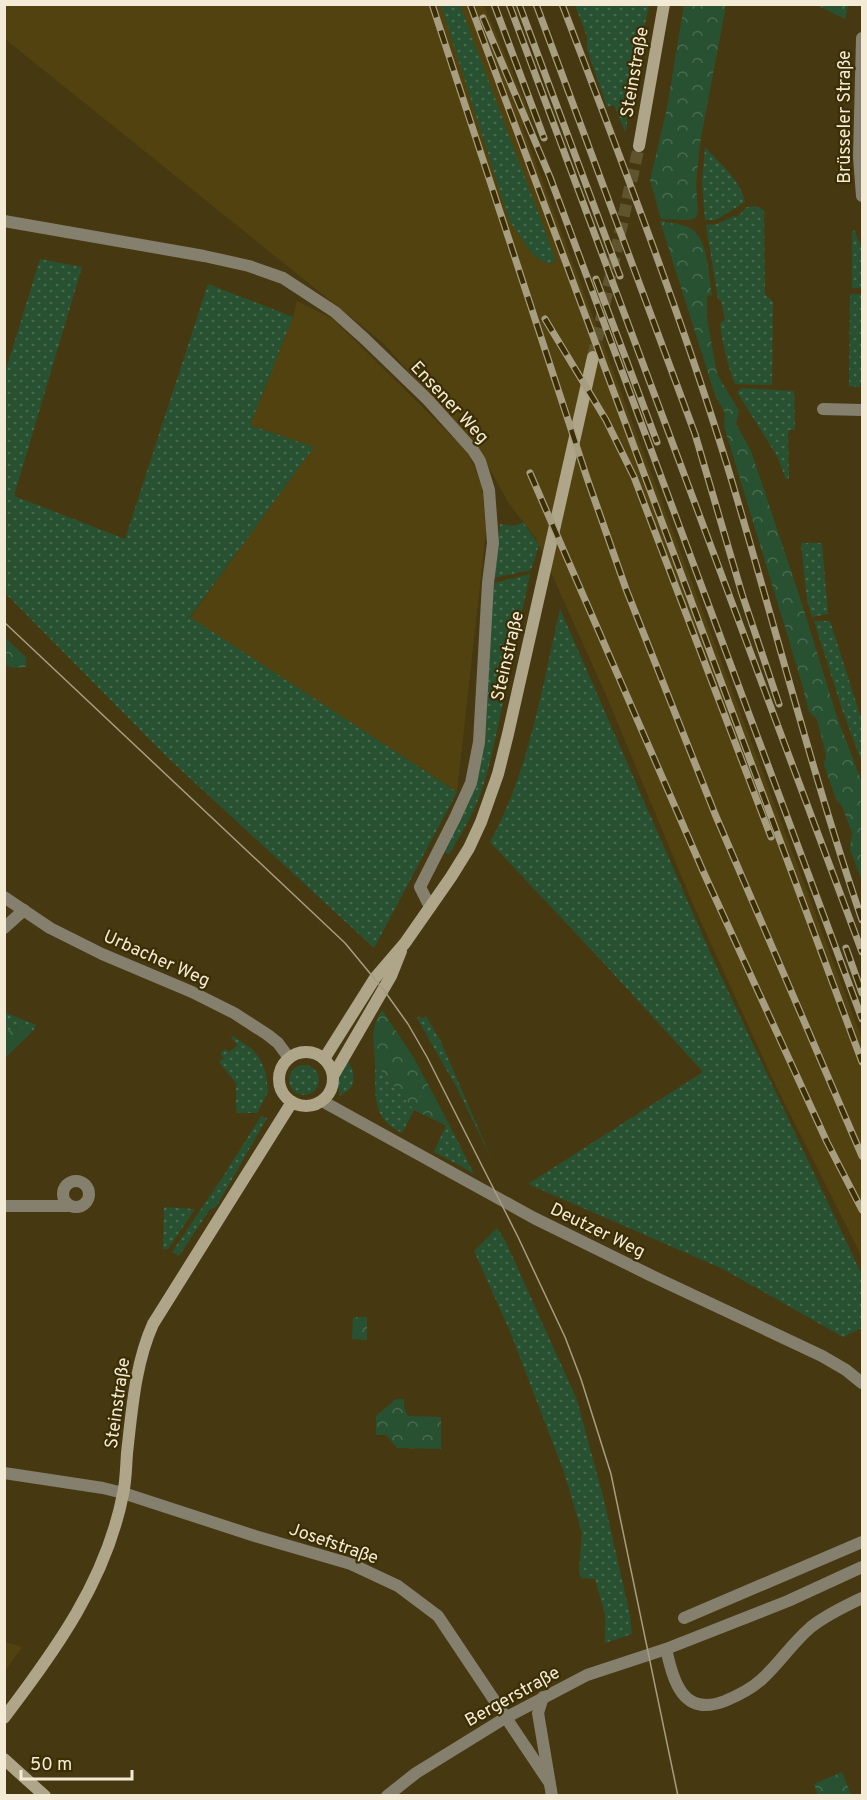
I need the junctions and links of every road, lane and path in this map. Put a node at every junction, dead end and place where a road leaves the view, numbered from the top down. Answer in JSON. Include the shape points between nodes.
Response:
{"nodes":[{"id":1,"x":664,"y":4,"type":"edge"},
{"id":2,"x":862,"y":38,"type":"edge"},
{"id":3,"x":861,"y":107,"type":"edge"},
{"id":4,"x":639,"y":146,"type":"tunnel mouth"},
{"id":5,"x":862,"y":196,"type":"edge"},
{"id":6,"x":4,"y":221,"type":"edge"},
{"id":7,"x":593,"y":357,"type":"tunnel mouth"},
{"id":8,"x":823,"y":409,"type":"dead end"},
{"id":9,"x":862,"y":410,"type":"edge"},
{"id":10,"x":4,"y":897,"type":"edge"},
{"id":11,"x":430,"y":907,"type":"junction"},
{"id":12,"x":24,"y":910,"type":"junction"},
{"id":13,"x":4,"y":928,"type":"edge"},
{"id":14,"x":405,"y":943,"type":"junction"},
{"id":15,"x":289,"y":1058,"type":"junction"},
{"id":16,"x":324,"y":1059,"type":"junction"},
{"id":17,"x":333,"y":1076,"type":"junction"},
{"id":18,"x":322,"y":1101,"type":"junction"},
{"id":19,"x":292,"y":1102,"type":"junction"},
{"id":20,"x":4,"y":1206,"type":"edge"},
{"id":21,"x":70,"y":1206,"type":"dead end"},
{"id":22,"x":862,"y":1383,"type":"edge"},
{"id":23,"x":4,"y":1473,"type":"edge"},
{"id":24,"x":123,"y":1493,"type":"junction"},
{"id":25,"x":862,"y":1542,"type":"edge"},
{"id":26,"x":862,"y":1568,"type":"edge"},
{"id":27,"x":862,"y":1598,"type":"edge"},
{"id":28,"x":684,"y":1618,"type":"dead end"},
{"id":29,"x":666,"y":1649,"type":"junction"},
{"id":30,"x":543,"y":1697,"type":"junction"},
{"id":31,"x":4,"y":1718,"type":"edge"},
{"id":32,"x":505,"y":1718,"type":"junction"},
{"id":33,"x":4,"y":1760,"type":"edge"},
{"id":34,"x":549,"y":1782,"type":"junction"},
{"id":35,"x":45,"y":1796,"type":"edge"},
{"id":36,"x":387,"y":1796,"type":"edge"},
{"id":37,"x":552,"y":1796,"type":"edge"}],
"edges":[{"from":1,"to":4,"type":"main road","name":"Steinstraße"},
{"from":2,"to":3,"type":"street","name":"Brüsseler Straße"},
{"from":3,"to":5,"type":"street","name":"Brüsseler Straße"},
{"from":6,"to":11,"type":"street","name":"Ensener Weg","via":[[204,256],[283,278],[335,312],[366,340],[428,400],[480,461],[489,490],[493,543],[479,742],[471,783],[420,888]]},
{"from":7,"to":11,"type":"main road","name":"Steinstraße","via":[[498,774],[469,848]]},
{"from":8,"to":9,"type":"street"},
{"from":10,"to":12,"type":"street","name":"Urbacher Weg"},
{"from":11,"to":14,"type":"main road","name":"Steinstraße"},
{"from":12,"to":13,"type":"street"},
{"from":12,"to":15,"type":"street","name":"Urbacher Weg","via":[[102,954],[234,1013],[278,1043]]},
{"from":14,"to":16,"type":"main road","name":"Steinstraße","via":[[378,973]]},
{"from":14,"to":17,"type":"main road","name":"Steinstraße","via":[[391,976]]},
{"from":15,"to":16,"type":"main road","via":[[306,1052]]},
{"from":15,"to":19,"type":"main road","via":[[283,1064],[279,1081],[285,1097]]},
{"from":16,"to":17,"type":"main road"},
{"from":17,"to":18,"type":"main road","via":[[331,1088]]},
{"from":18,"to":19,"type":"main road","via":[[310,1106]]},
{"from":18,"to":22,"type":"street","name":"Deutzer Weg","via":[[534,1218],[822,1356]]},
{"from":19,"to":24,"type":"main road","name":"Steinstraße","via":[[144,1344]]},
{"from":20,"to":21,"type":"street"},
{"from":23,"to":24,"type":"street","name":"Josefstraße"},
{"from":24,"to":31,"type":"main road","name":"Steinstraße","via":[[111,1541],[93,1587]]},
{"from":24,"to":32,"type":"street","name":"Josefstraße","via":[[351,1564],[398,1586],[438,1616]]},
{"from":25,"to":28,"type":"street"},
{"from":26,"to":29,"type":"street","name":"Bergerstraße"},
{"from":27,"to":29,"type":"street","via":[[813,1626],[759,1682],[713,1706],[697,1704],[684,1695],[676,1683]]},
{"from":29,"to":30,"type":"street","name":"Bergerstraße","via":[[592,1673]]},
{"from":30,"to":32,"type":"street","name":"Bergerstraße"},
{"from":30,"to":34,"type":"street","name":"Josefstraße","via":[[538,1713]]},
{"from":32,"to":34,"type":"street","name":"Josefstraße"},
{"from":32,"to":36,"type":"street","name":"Bergerstraße","via":[[416,1773]]},
{"from":33,"to":35,"type":"main road"},
{"from":34,"to":37,"type":"street","name":"Josefstraße"}]}
